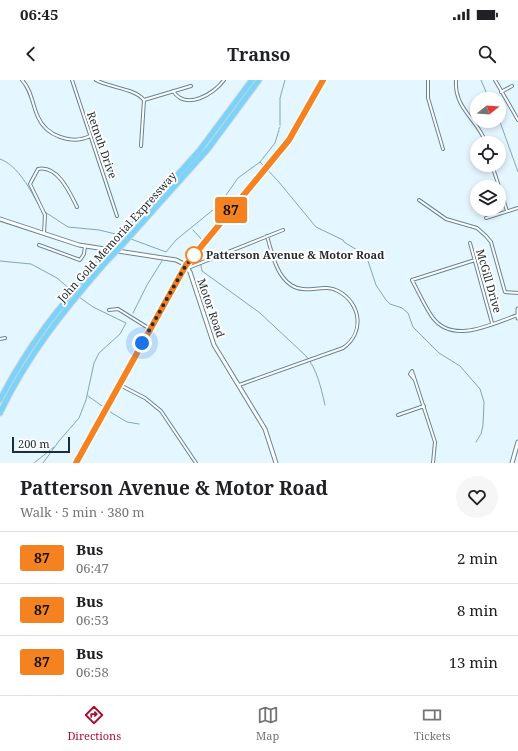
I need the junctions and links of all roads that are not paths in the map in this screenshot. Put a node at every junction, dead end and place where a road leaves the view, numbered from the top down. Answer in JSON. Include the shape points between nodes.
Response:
{"nodes":[{"id":1,"x":22,"y":80,"type":"edge"},
{"id":2,"x":72,"y":80,"type":"edge"},
{"id":3,"x":96,"y":80,"type":"edge"},
{"id":4,"x":224,"y":80,"type":"edge"},
{"id":5,"x":252,"y":80,"type":"edge"},
{"id":6,"x":259,"y":80,"type":"edge"},
{"id":7,"x":323,"y":80,"type":"edge"},
{"id":8,"x":428,"y":80,"type":"edge"},
{"id":9,"x":456,"y":80,"type":"edge"},
{"id":10,"x":495,"y":80,"type":"edge"},
{"id":11,"x":191,"y":86,"type":"dead end"},
{"id":12,"x":512,"y":86,"type":"dead end"},
{"id":13,"x":173,"y":91,"type":"junction"},
{"id":14,"x":501,"y":92,"type":"joint"},
{"id":15,"x":144,"y":100,"type":"junction"},
{"id":16,"x":506,"y":100,"type":"edge"},
{"id":17,"x":518,"y":120,"type":"edge"},
{"id":18,"x":90,"y":136,"type":"junction"},
{"id":19,"x":482,"y":136,"type":"edge"},
{"id":20,"x":141,"y":146,"type":"dead end"},
{"id":21,"x":443,"y":149,"type":"dead end"},
{"id":22,"x":494,"y":172,"type":"edge"},
{"id":23,"x":418,"y":200,"type":"dead end"},
{"id":24,"x":77,"y":207,"type":"dead end"},
{"id":25,"x":518,"y":208,"type":"edge"},
{"id":26,"x":507,"y":211,"type":"junction"},
{"id":27,"x":117,"y":216,"type":"dead end"},
{"id":28,"x":486,"y":218,"type":"dead end"},
{"id":29,"x":0,"y":219,"type":"edge"},
{"id":30,"x":283,"y":230,"type":"dead end"},
{"id":31,"x":44,"y":234,"type":"junction"},
{"id":32,"x":267,"y":236,"type":"junction"},
{"id":33,"x":121,"y":242,"type":"junction"},
{"id":34,"x":470,"y":243,"type":"dead end"},
{"id":35,"x":39,"y":245,"type":"dead end"},
{"id":36,"x":85,"y":246,"type":"junction"},
{"id":37,"x":475,"y":260,"type":"junction"},
{"id":38,"x":103,"y":262,"type":"junction"},
{"id":39,"x":187,"y":267,"type":"junction"},
{"id":40,"x":518,"y":293,"type":"edge"},
{"id":41,"x":518,"y":309,"type":"edge"},
{"id":42,"x":109,"y":310,"type":"dead end"},
{"id":43,"x":518,"y":315,"type":"edge"},
{"id":44,"x":518,"y":318,"type":"edge"},
{"id":45,"x":492,"y":323,"type":"junction"},
{"id":46,"x":150,"y":329,"type":"junction"},
{"id":47,"x":4,"y":338,"type":"dead end"},
{"id":48,"x":0,"y":339,"type":"edge"},
{"id":49,"x":415,"y":380,"type":"dead end"},
{"id":50,"x":119,"y":384,"type":"junction"},
{"id":51,"x":238,"y":385,"type":"junction"},
{"id":52,"x":0,"y":400,"type":"edge"},
{"id":53,"x":424,"y":406,"type":"junction"},
{"id":54,"x":0,"y":413,"type":"edge"},
{"id":55,"x":398,"y":415,"type":"dead end"},
{"id":56,"x":518,"y":442,"type":"edge"},
{"id":57,"x":76,"y":463,"type":"edge"},
{"id":58,"x":196,"y":463,"type":"edge"},
{"id":59,"x":276,"y":463,"type":"edge"},
{"id":60,"x":433,"y":463,"type":"edge"},
{"id":61,"x":512,"y":463,"type":"edge"}],
"edges":[{"from":1,"to":18,"type":"street","via":[[29,89],[38,117],[48,130],[66,139]]},
{"from":2,"to":18,"type":"street","name":"Retnuh Drive"},
{"from":3,"to":15,"type":"street","via":[[134,93]]},
{"from":4,"to":13,"type":"street","via":[[214,90],[197,99],[180,98]]},
{"from":5,"to":33,"type":"highway","name":"John Gold Memorial Expressway","via":[[199,151]]},
{"from":6,"to":33,"type":"highway","name":"John Gold Memorial Expressway","via":[[195,164]]},
{"from":7,"to":39,"type":"main road","via":[[289,140]]},
{"from":8,"to":21,"type":"street","via":[[428,98]]},
{"from":9,"to":19,"type":"street","via":[[458,102]]},
{"from":10,"to":14,"type":"street"},
{"from":11,"to":13,"type":"street"},
{"from":12,"to":14,"type":"street"},
{"from":13,"to":15,"type":"street"},
{"from":15,"to":20,"type":"street"},
{"from":16,"to":17,"type":"street"},
{"from":18,"to":27,"type":"street","name":"Retnuh Drive"},
{"from":22,"to":26,"type":"street"},
{"from":23,"to":40,"type":"street","via":[[446,219],[481,231],[491,242],[505,292]]},
{"from":24,"to":31,"type":"street","via":[[60,178],[46,169],[38,169],[30,184],[45,215]]},
{"from":25,"to":26,"type":"street"},
{"from":26,"to":28,"type":"street"},
{"from":29,"to":31,"type":"main road"},
{"from":30,"to":32,"type":"street"},
{"from":31,"to":36,"type":"main road"},
{"from":32,"to":39,"type":"street"},
{"from":32,"to":51,"type":"street","via":[[284,279],[303,290],[328,288],[342,293],[355,307],[358,327],[351,342],[341,349]]},
{"from":33,"to":38,"type":"highway","name":"John Gold Memorial Expressway","bridge":true},
{"from":34,"to":37,"type":"street","name":"McGill Drive"},
{"from":35,"to":36,"type":"street","via":[[78,257],[80,260]]},
{"from":36,"to":39,"type":"main road","via":[[168,258]]},
{"from":37,"to":45,"type":"street","name":"McGill Drive"},
{"from":37,"to":45,"type":"street","via":[[412,280],[433,318],[445,328],[467,331]]},
{"from":38,"to":52,"type":"highway","name":"John Gold Memorial Expressway","via":[[66,300],[43,329]]},
{"from":38,"to":54,"type":"highway","name":"John Gold Memorial Expressway","via":[[47,332]]},
{"from":39,"to":46,"type":"main road"},
{"from":39,"to":51,"type":"main road","name":"Motor Road","via":[[214,346]]},
{"from":41,"to":43,"type":"main road"},
{"from":42,"to":46,"type":"street","via":[[118,309]]},
{"from":43,"to":44,"type":"main road"},
{"from":43,"to":45,"type":"street"},
{"from":46,"to":50,"type":"main road"},
{"from":47,"to":48,"type":"street"},
{"from":49,"to":53,"type":"street"},
{"from":50,"to":57,"type":"main road"},
{"from":50,"to":58,"type":"street","via":[[154,404],[161,411]]},
{"from":51,"to":59,"type":"main road","name":"Motor Road","via":[[265,429]]},
{"from":53,"to":55,"type":"street"},
{"from":53,"to":60,"type":"street","via":[[435,442]]},
{"from":56,"to":61,"type":"main road"}]}
